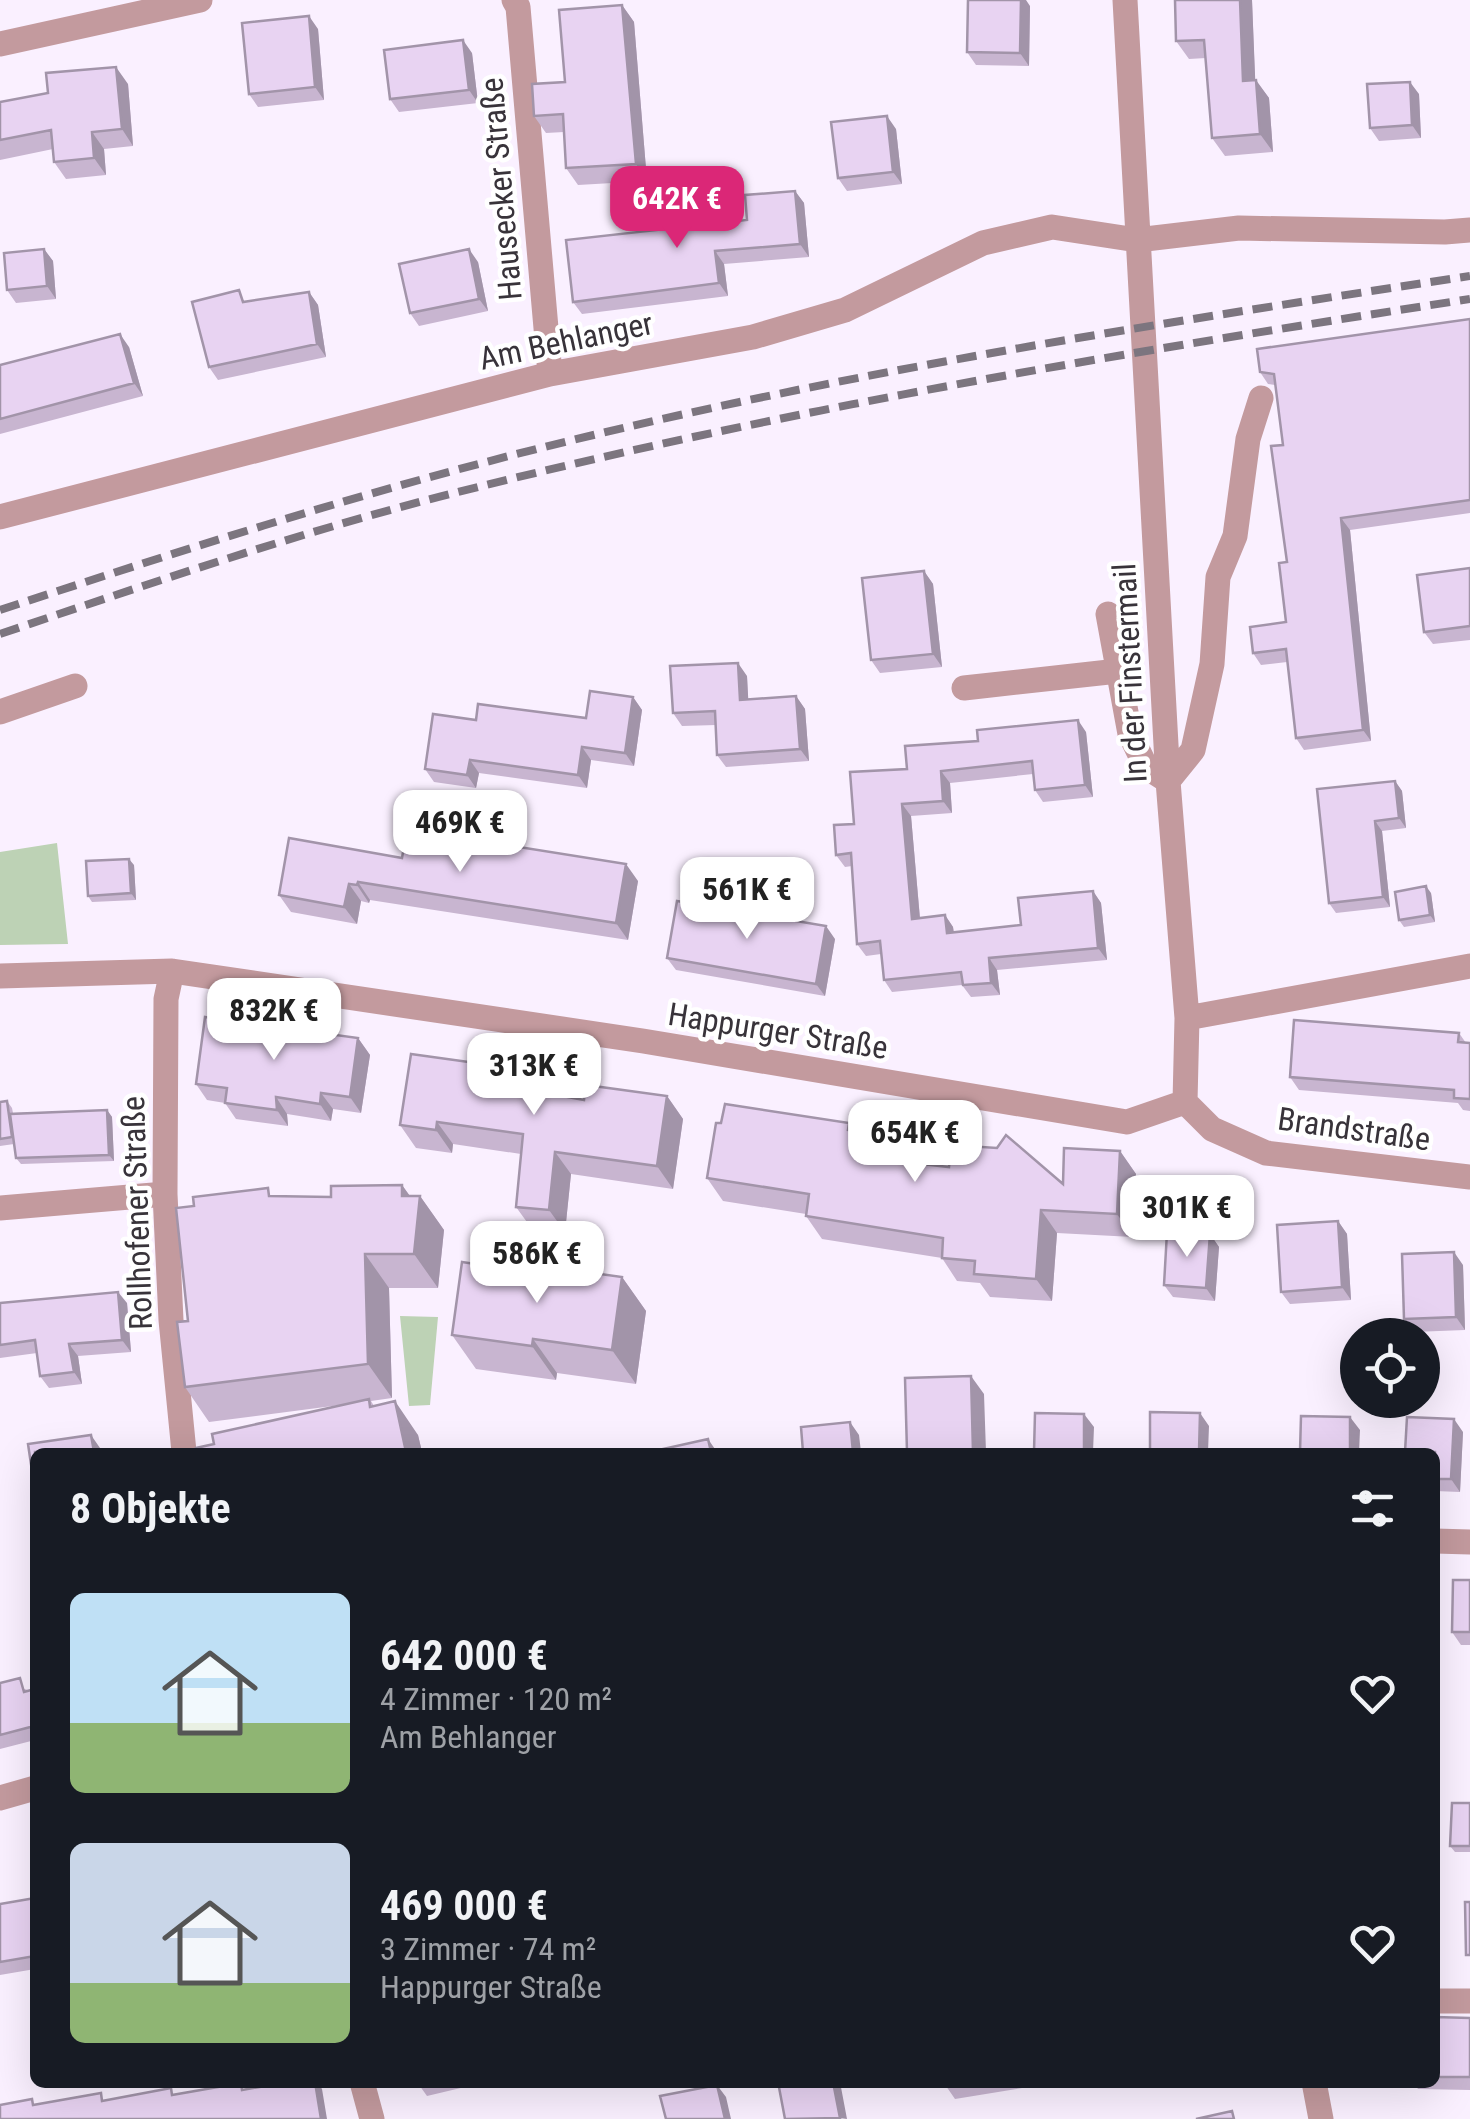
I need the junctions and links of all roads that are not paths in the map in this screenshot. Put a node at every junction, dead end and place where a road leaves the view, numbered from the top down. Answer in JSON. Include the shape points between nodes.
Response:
{"nodes":[{"id":1,"x":200,"y":0,"type":"edge"},
{"id":2,"x":514,"y":0,"type":"edge"},
{"id":3,"x":1125,"y":0,"type":"edge"},
{"id":4,"x":0,"y":44,"type":"edge"},
{"id":5,"x":1470,"y":230,"type":"edge"},
{"id":6,"x":1138,"y":240,"type":"junction"},
{"id":7,"x":550,"y":374,"type":"junction"},
{"id":8,"x":1260,"y":398,"type":"dead end"},
{"id":9,"x":0,"y":516,"type":"edge"},
{"id":10,"x":1108,"y":614,"type":"dead end"},
{"id":11,"x":1118,"y":671,"type":"junction"},
{"id":12,"x":75,"y":686,"type":"dead end"},
{"id":13,"x":964,"y":688,"type":"dead end"},
{"id":14,"x":0,"y":712,"type":"edge"},
{"id":15,"x":1168,"y":781,"type":"junction"},
{"id":16,"x":1470,"y":966,"type":"edge"},
{"id":17,"x":172,"y":971,"type":"junction"},
{"id":18,"x":0,"y":976,"type":"edge"},
{"id":19,"x":1187,"y":1018,"type":"junction"},
{"id":20,"x":1184,"y":1102,"type":"junction"},
{"id":21,"x":1470,"y":1177,"type":"edge"},
{"id":22,"x":165,"y":1194,"type":"junction"},
{"id":23,"x":0,"y":1208,"type":"edge"},
{"id":24,"x":184,"y":1448,"type":"edge"},
{"id":25,"x":1440,"y":1541,"type":"edge"},
{"id":26,"x":1470,"y":1542,"type":"edge"},
{"id":27,"x":30,"y":1789,"type":"edge"},
{"id":28,"x":0,"y":1798,"type":"edge"},
{"id":29,"x":1440,"y":2001,"type":"edge"},
{"id":30,"x":1470,"y":2001,"type":"edge"},
{"id":31,"x":364,"y":2088,"type":"edge"},
{"id":32,"x":1315,"y":2088,"type":"edge"},
{"id":33,"x":372,"y":2119,"type":"edge"},
{"id":34,"x":1321,"y":2119,"type":"edge"}],
"edges":[{"from":1,"to":4,"type":"street"},
{"from":2,"to":7,"type":"street","name":"Hausecker Straße"},
{"from":3,"to":6,"type":"street","name":"In der Finstermail"},
{"from":5,"to":6,"type":"street","via":[[1239,228]]},
{"from":6,"to":7,"type":"street","name":"Am Behlanger","via":[[1052,227],[983,242],[845,310],[753,337]]},
{"from":6,"to":15,"type":"street","name":"In der Finstermail"},
{"from":7,"to":9,"type":"street","name":"Am Behlanger"},
{"from":8,"to":15,"type":"street","via":[[1236,536],[1218,577],[1212,664],[1193,750]]},
{"from":10,"to":11,"type":"street"},
{"from":11,"to":13,"type":"street"},
{"from":11,"to":15,"type":"street","via":[[1130,734],[1146,768]]},
{"from":12,"to":14,"type":"street"},
{"from":15,"to":19,"type":"street","name":"In der Finstermail"},
{"from":16,"to":19,"type":"street"},
{"from":17,"to":18,"type":"street","name":"Happurger Straße"},
{"from":17,"to":20,"type":"street","name":"Happurger Straße","via":[[1127,1122]]},
{"from":17,"to":22,"type":"street","name":"Rollhofener Straße","via":[[166,999]]},
{"from":19,"to":20,"type":"street","name":"In der Finstermail"},
{"from":20,"to":21,"type":"street","name":"Brandstraße","via":[[1212,1129],[1266,1153]]},
{"from":22,"to":23,"type":"street"},
{"from":22,"to":24,"type":"street","name":"Rollhofener Straße"},
{"from":25,"to":26,"type":"street"},
{"from":27,"to":28,"type":"street"},
{"from":29,"to":30,"type":"street"},
{"from":31,"to":33,"type":"street"},
{"from":32,"to":34,"type":"street"}]}
